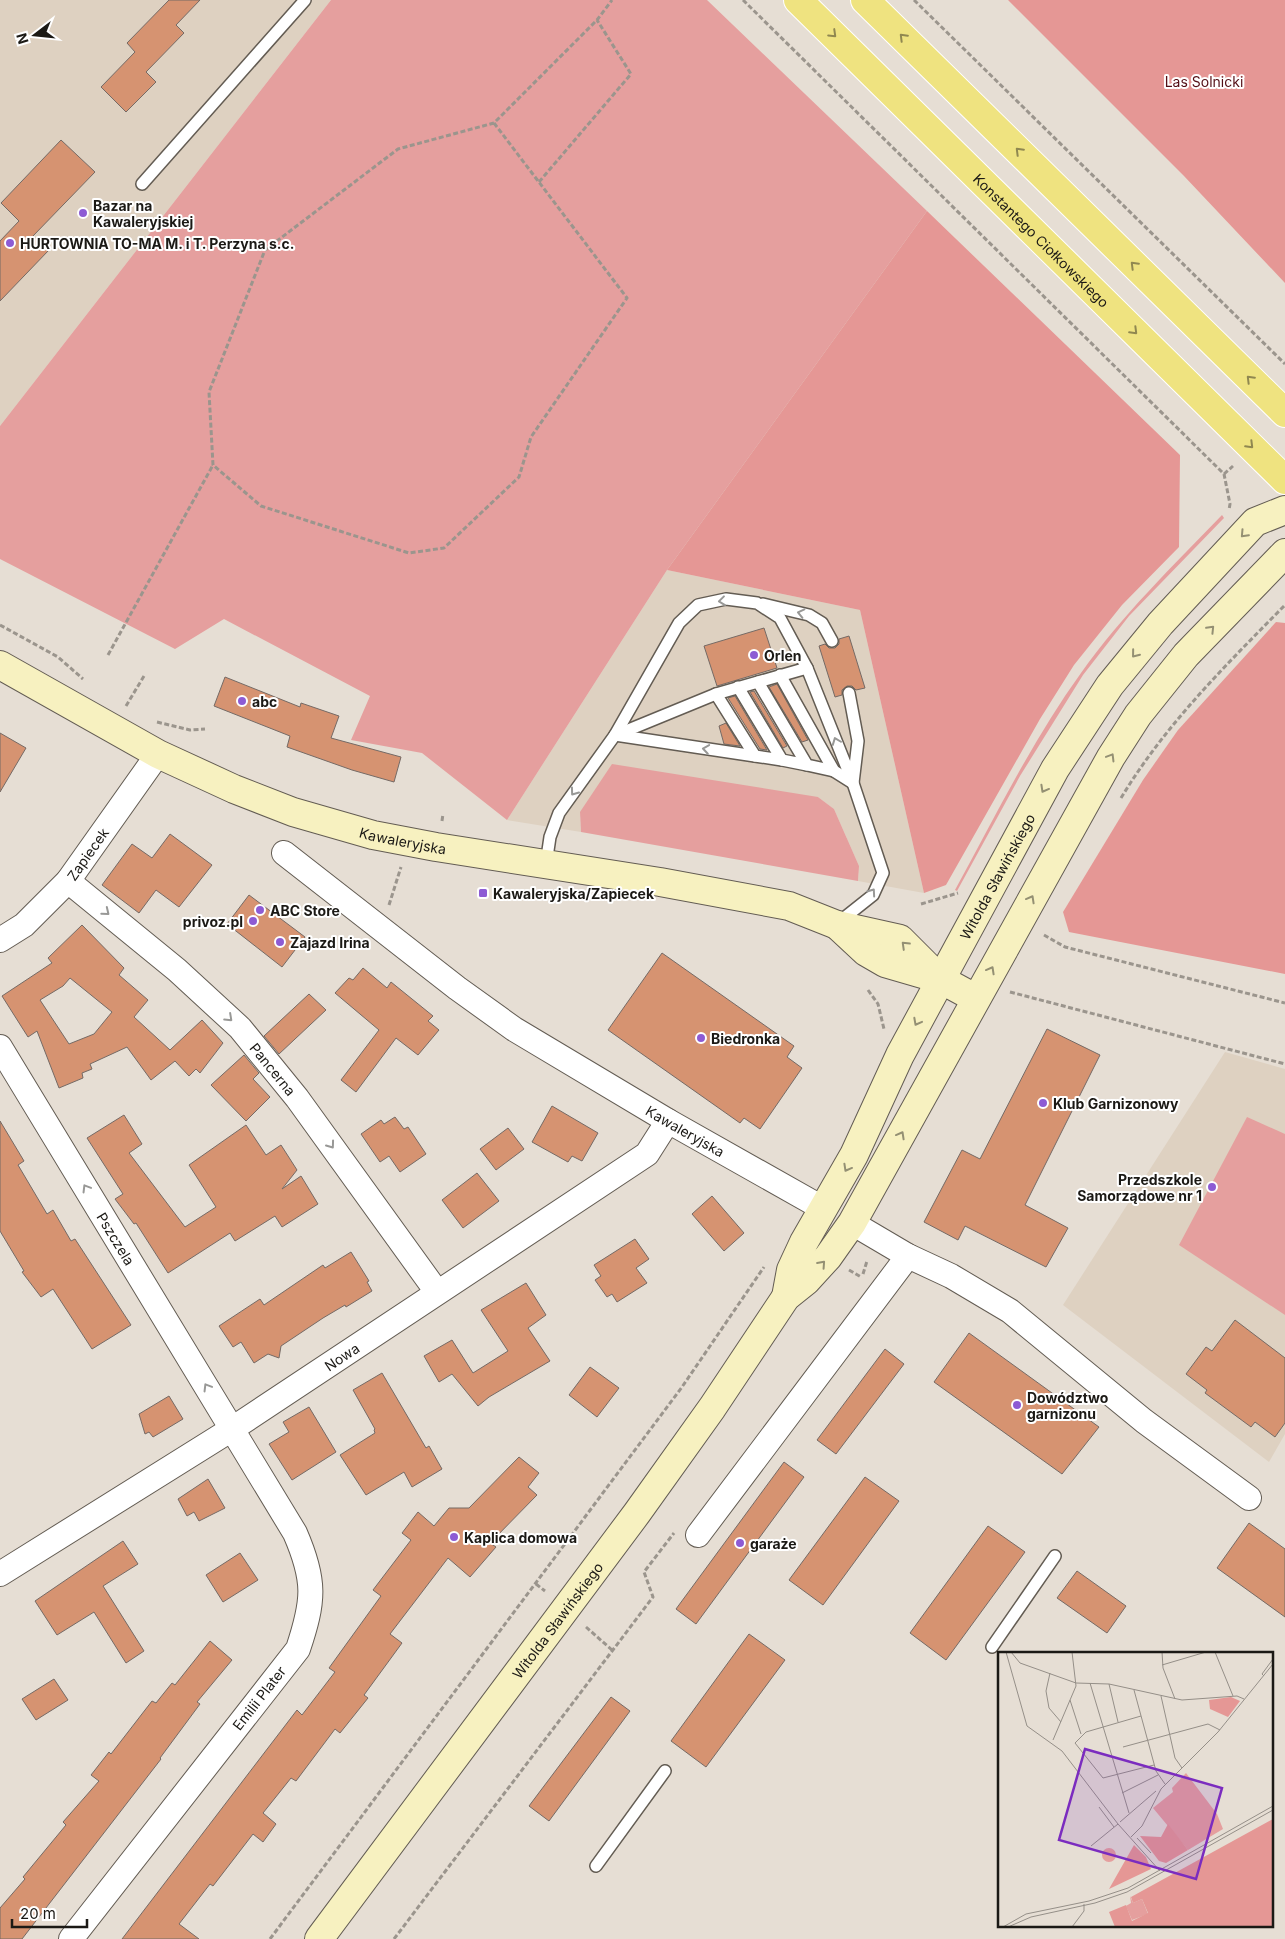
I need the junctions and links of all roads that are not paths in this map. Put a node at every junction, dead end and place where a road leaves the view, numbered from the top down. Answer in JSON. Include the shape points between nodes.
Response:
{"nodes":[{"id":1,"x":305,"y":0,"type":"edge"},
{"id":2,"x":798,"y":0,"type":"edge"},
{"id":3,"x":865,"y":0,"type":"edge"},
{"id":4,"x":142,"y":184,"type":"dead end"},
{"id":5,"x":1285,"y":414,"type":"edge"},
{"id":6,"x":1285,"y":480,"type":"edge"},
{"id":7,"x":1285,"y":510,"type":"edge"},
{"id":8,"x":1285,"y":553,"type":"edge"},
{"id":9,"x":757,"y":602,"type":"junction"},
{"id":10,"x":832,"y":641,"type":"dead end"},
{"id":11,"x":0,"y":665,"type":"edge"},
{"id":12,"x":807,"y":668,"type":"junction"},
{"id":13,"x":780,"y":675,"type":"junction"},
{"id":14,"x":758,"y":682,"type":"junction"},
{"id":15,"x":738,"y":687,"type":"junction"},
{"id":16,"x":849,"y":693,"type":"dead end"},
{"id":17,"x":716,"y":694,"type":"junction"},
{"id":18,"x":615,"y":735,"type":"junction"},
{"id":19,"x":158,"y":754,"type":"junction"},
{"id":20,"x":755,"y":756,"type":"junction"},
{"id":21,"x":782,"y":760,"type":"junction"},
{"id":22,"x":807,"y":765,"type":"junction"},
{"id":23,"x":834,"y":770,"type":"junction"},
{"id":24,"x":853,"y":783,"type":"junction"},
{"id":25,"x":284,"y":853,"type":"dead end"},
{"id":26,"x":546,"y":864,"type":"junction"},
{"id":27,"x":68,"y":882,"type":"junction"},
{"id":28,"x":837,"y":925,"type":"junction"},
{"id":29,"x":0,"y":940,"type":"edge"},
{"id":30,"x":940,"y":979,"type":"junction"},
{"id":31,"x":975,"y":998,"type":"junction"},
{"id":32,"x":0,"y":1047,"type":"edge"},
{"id":33,"x":668,"y":1120,"type":"junction"},
{"id":34,"x":824,"y":1209,"type":"junction"},
{"id":35,"x":852,"y":1223,"type":"junction"},
{"id":36,"x":908,"y":1256,"type":"junction"},
{"id":37,"x":437,"y":1292,"type":"junction"},
{"id":38,"x":786,"y":1296,"type":"junction"},
{"id":39,"x":232,"y":1429,"type":"junction"},
{"id":40,"x":1248,"y":1498,"type":"dead end"},
{"id":41,"x":698,"y":1535,"type":"dead end"},
{"id":42,"x":1055,"y":1556,"type":"dead end"},
{"id":43,"x":0,"y":1574,"type":"edge"},
{"id":44,"x":992,"y":1648,"type":"dead end"},
{"id":45,"x":665,"y":1771,"type":"dead end"},
{"id":46,"x":596,"y":1866,"type":"dead end"},
{"id":47,"x":72,"y":1939,"type":"edge"},
{"id":48,"x":319,"y":1939,"type":"edge"}],
"edges":[{"from":1,"to":4,"type":"lane"},
{"from":2,"to":6,"type":"main road","name":"Konstantego Ciołkowskiego","one_way":true},
{"from":5,"to":3,"type":"main road","one_way":true},
{"from":7,"to":30,"type":"main road","name":"Witolda Sławińskiego","one_way":true,"via":[[1255,522],[1160,624],[1110,685],[1055,769]]},
{"from":31,"to":8,"type":"main road","name":"Witolda Sławińskiego","one_way":true,"via":[[1138,715],[1186,655]]},
{"from":10,"to":9,"type":"lane","one_way":true,"via":[[822,623],[810,615]]},
{"from":9,"to":12,"type":"lane","via":[[780,618]]},
{"from":9,"to":18,"type":"lane","one_way":true,"via":[[726,600],[698,605],[679,623]]},
{"from":11,"to":19,"type":"main road","name":"Kawaleryjska"},
{"from":12,"to":13,"type":"lane"},
{"from":24,"to":12,"type":"lane","one_way":true},
{"from":13,"to":14,"type":"lane"},
{"from":13,"to":23,"type":"lane"},
{"from":14,"to":15,"type":"lane"},
{"from":14,"to":22,"type":"lane"},
{"from":15,"to":17,"type":"lane"},
{"from":15,"to":21,"type":"lane"},
{"from":16,"to":24,"type":"lane","via":[[858,741]]},
{"from":17,"to":18,"type":"lane"},
{"from":17,"to":20,"type":"lane"},
{"from":20,"to":18,"type":"lane","one_way":true},
{"from":18,"to":26,"type":"lane","one_way":true,"via":[[559,813],[550,837]]},
{"from":19,"to":26,"type":"main road","name":"Kawaleryjska","via":[[293,812],[372,836]]},
{"from":19,"to":27,"type":"street","name":"Zapiecek"},
{"from":20,"to":21,"type":"lane"},
{"from":21,"to":22,"type":"lane"},
{"from":22,"to":23,"type":"lane"},
{"from":23,"to":24,"type":"lane"},
{"from":28,"to":24,"type":"lane","one_way":true,"via":[[873,895],[883,873]]},
{"from":25,"to":33,"type":"street","name":"Kawaleryjska","via":[[514,1029]]},
{"from":26,"to":28,"type":"main road","name":"Kawaleryjska","via":[[789,906]]},
{"from":27,"to":29,"type":"street","name":"Zapiecek","via":[[24,925]]},
{"from":27,"to":37,"type":"street","name":"Pancerna","one_way":true,"via":[[177,970],[240,1028],[297,1098]]},
{"from":28,"to":30,"type":"main road","name":"Kawaleryjska","via":[[866,952],[885,963]]},
{"from":30,"to":31,"type":"main road","name":"Kawaleryjska"},
{"from":30,"to":34,"type":"main road","name":"Witolda Sławińskiego","one_way":true},
{"from":35,"to":31,"type":"main road","name":"Witolda Sławińskiego","one_way":true},
{"from":39,"to":32,"type":"street","name":"Pszczela","one_way":true},
{"from":33,"to":34,"type":"street","name":"Kawaleryjska"},
{"from":33,"to":37,"type":"street","name":"Nowa","via":[[647,1154]]},
{"from":34,"to":35,"type":"main road"},
{"from":34,"to":38,"type":"main road","name":"Witolda Sławińskiego","via":[[791,1270]]},
{"from":35,"to":36,"type":"street"},
{"from":38,"to":35,"type":"main road","name":"Witolda Sławińskiego","one_way":true,"via":[[806,1281],[828,1257]]},
{"from":36,"to":40,"type":"street","via":[[951,1276],[1010,1311],[1144,1421]]},
{"from":36,"to":41,"type":"street"},
{"from":37,"to":39,"type":"street","name":"Nowa"},
{"from":38,"to":48,"type":"main road","name":"Witolda Sławińskiego","via":[[637,1513]]},
{"from":39,"to":43,"type":"street","name":"Nowa"},
{"from":39,"to":47,"type":"street","name":"Emilii Plater","via":[[295,1533],[306,1559],[312,1593],[307,1621],[298,1649]]},
{"from":42,"to":44,"type":"lane"},
{"from":45,"to":46,"type":"lane"}]}
